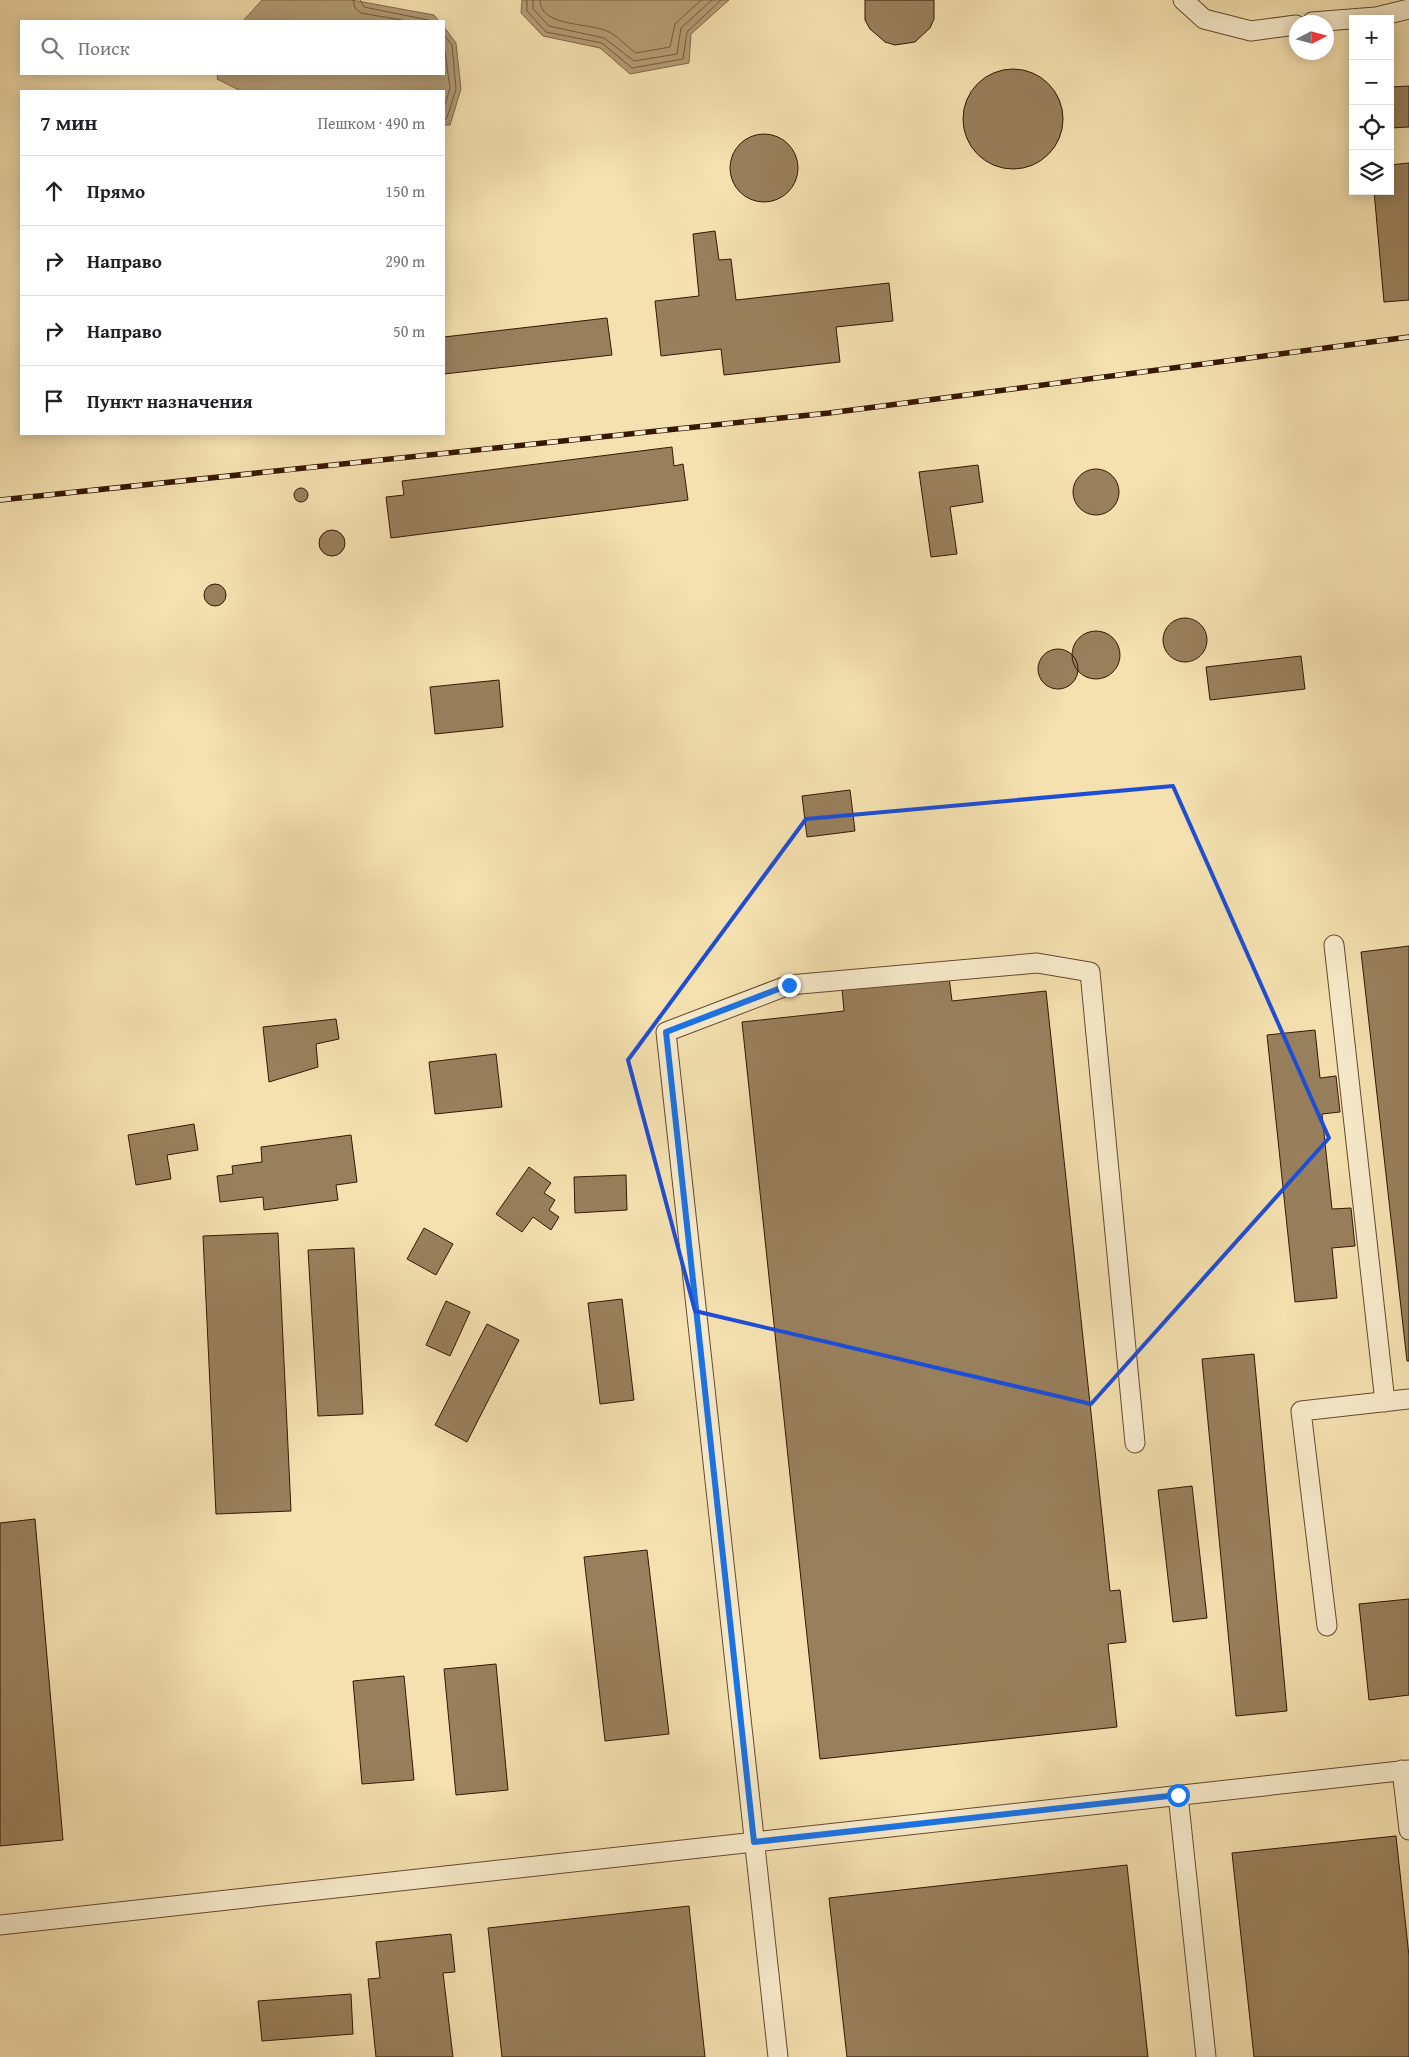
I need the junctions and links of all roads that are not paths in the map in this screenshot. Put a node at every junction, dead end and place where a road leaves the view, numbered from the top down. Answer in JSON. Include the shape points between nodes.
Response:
{"nodes":[{"id":1,"x":1183,"y":0,"type":"edge"},
{"id":2,"x":1401,"y":7,"type":"edge"},
{"id":3,"x":1334,"y":20,"type":"edge"},
{"id":4,"x":1289,"y":25,"type":"edge"},
{"id":5,"x":1334,"y":945,"type":"dead end"},
{"id":6,"x":1409,"y":1399,"type":"edge"},
{"id":7,"x":1385,"y":1402,"type":"junction"},
{"id":8,"x":1135,"y":1443,"type":"dead end"},
{"id":9,"x":1327,"y":1626,"type":"dead end"},
{"id":10,"x":1406,"y":1770,"type":"edge"},
{"id":11,"x":1178,"y":1795,"type":"junction"},
{"id":12,"x":1409,"y":1830,"type":"edge"},
{"id":13,"x":754,"y":1842,"type":"junction"},
{"id":14,"x":0,"y":1924,"type":"edge"},
{"id":15,"x":778,"y":2057,"type":"edge"},
{"id":16,"x":1206,"y":2057,"type":"edge"}],
"edges":[{"from":1,"to":4,"type":"lane","via":[[1204,19],[1251,31]]},
{"from":2,"to":3,"type":"lane","via":[[1376,17]]},
{"from":5,"to":7,"type":"lane"},
{"from":6,"to":7,"type":"lane"},
{"from":7,"to":9,"type":"lane","via":[[1301,1411]]},
{"from":8,"to":13,"type":"lane","via":[[1090,972],[1037,964],[789,985],[666,1032]]},
{"from":10,"to":11,"type":"lane"},
{"from":10,"to":12,"type":"lane"},
{"from":11,"to":13,"type":"lane"},
{"from":11,"to":16,"type":"lane"},
{"from":13,"to":14,"type":"lane"},
{"from":13,"to":15,"type":"lane"}]}
